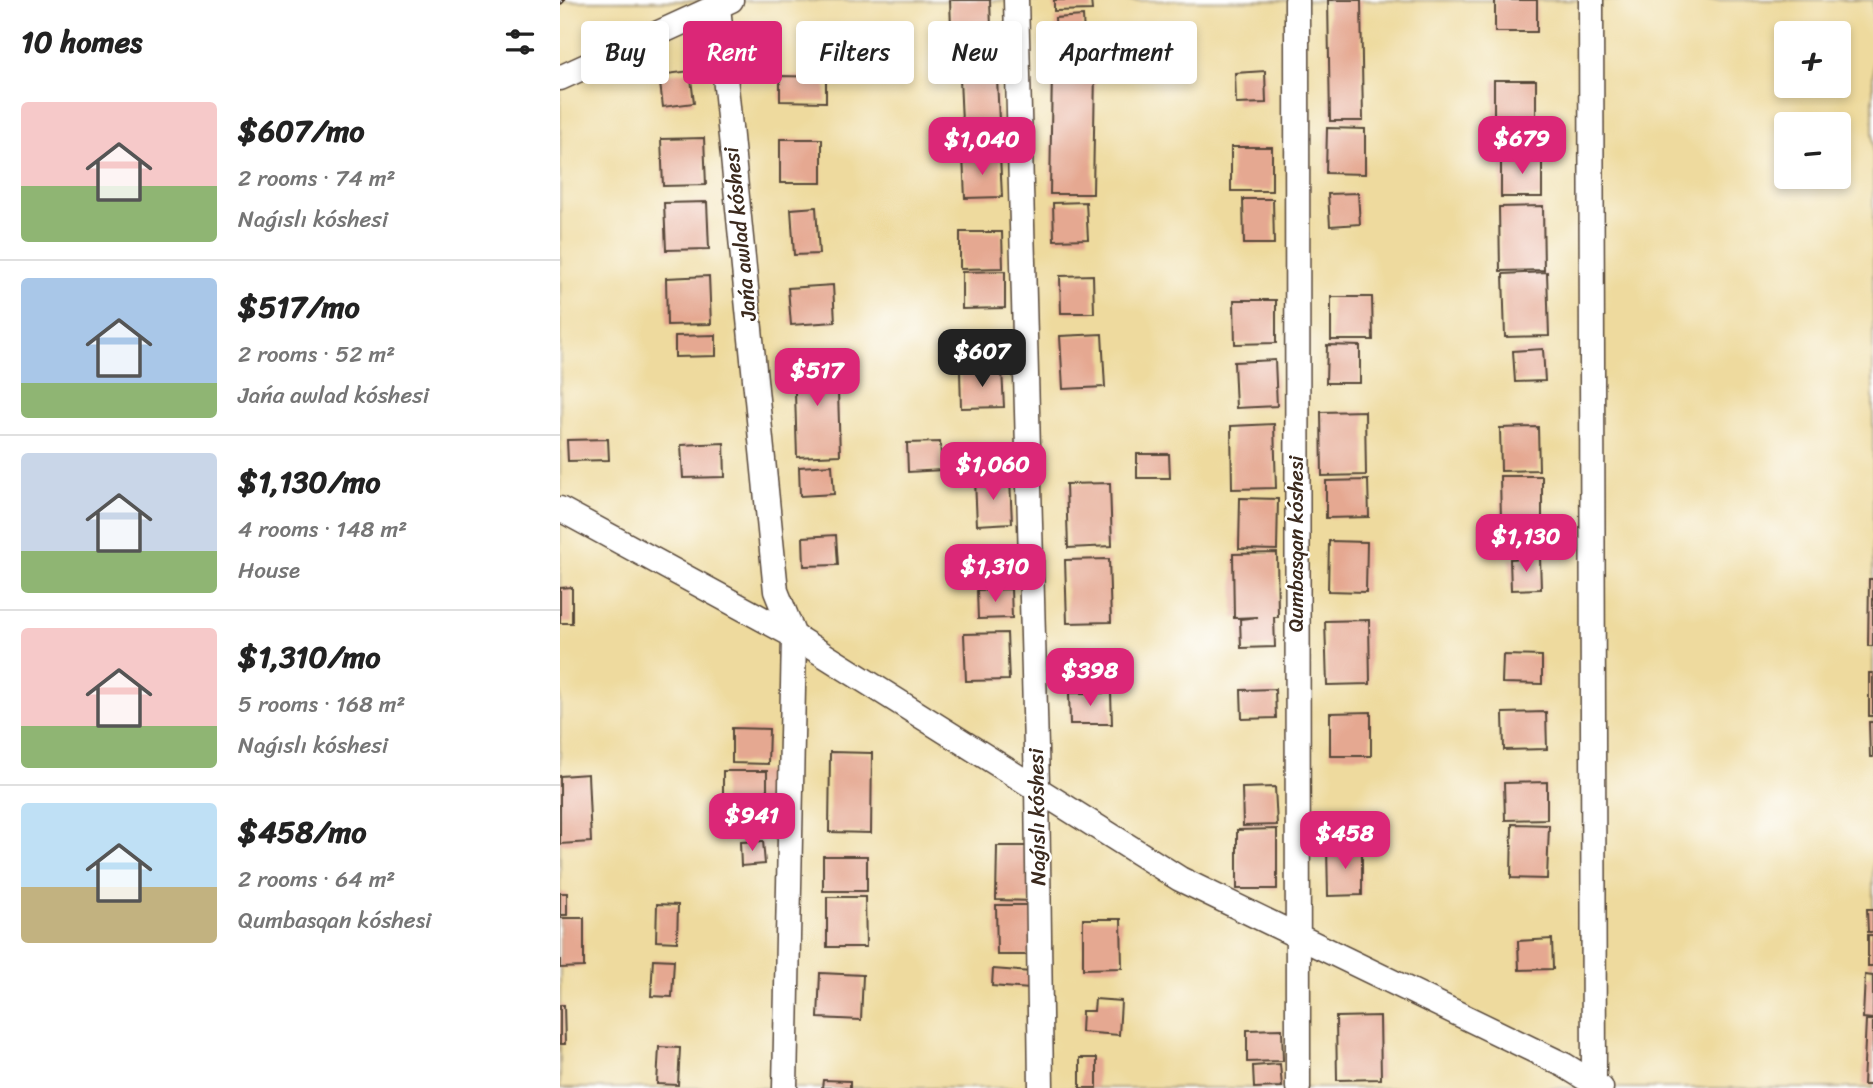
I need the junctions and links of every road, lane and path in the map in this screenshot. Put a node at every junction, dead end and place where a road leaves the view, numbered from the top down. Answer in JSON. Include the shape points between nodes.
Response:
{"nodes":[{"id":1,"x":1016,"y":0,"type":"edge"},
{"id":2,"x":1297,"y":0,"type":"edge"},
{"id":3,"x":1591,"y":0,"type":"edge"},
{"id":4,"x":725,"y":3,"type":"edge"},
{"id":5,"x":560,"y":79,"type":"edge"},
{"id":6,"x":560,"y":509,"type":"edge"},
{"id":7,"x":794,"y":636,"type":"junction"},
{"id":8,"x":1037,"y":786,"type":"junction"},
{"id":9,"x":1296,"y":937,"type":"junction"},
{"id":10,"x":1596,"y":1087,"type":"edge"},
{"id":11,"x":785,"y":1088,"type":"edge"},
{"id":12,"x":1041,"y":1088,"type":"edge"},
{"id":13,"x":1298,"y":1088,"type":"edge"}],
"edges":[{"from":1,"to":8,"type":"street","name":"Naǵıslı kóshesi"},
{"from":2,"to":9,"type":"street","name":"Qumbasqan kóshesi"},
{"from":3,"to":10,"type":"street"},
{"from":4,"to":5,"type":"street"},
{"from":4,"to":7,"type":"street","name":"Jańa awlad kóshesi","via":[[776,591]]},
{"from":6,"to":7,"type":"street"},
{"from":7,"to":8,"type":"street"},
{"from":7,"to":11,"type":"street","name":"Jańa awlad kóshesi"},
{"from":8,"to":9,"type":"street","via":[[1180,878]]},
{"from":8,"to":12,"type":"street","name":"Naǵıslı kóshesi"},
{"from":9,"to":10,"type":"street","via":[[1564,1065]]},
{"from":9,"to":13,"type":"street","name":"Qumbasqan kóshesi"}]}
